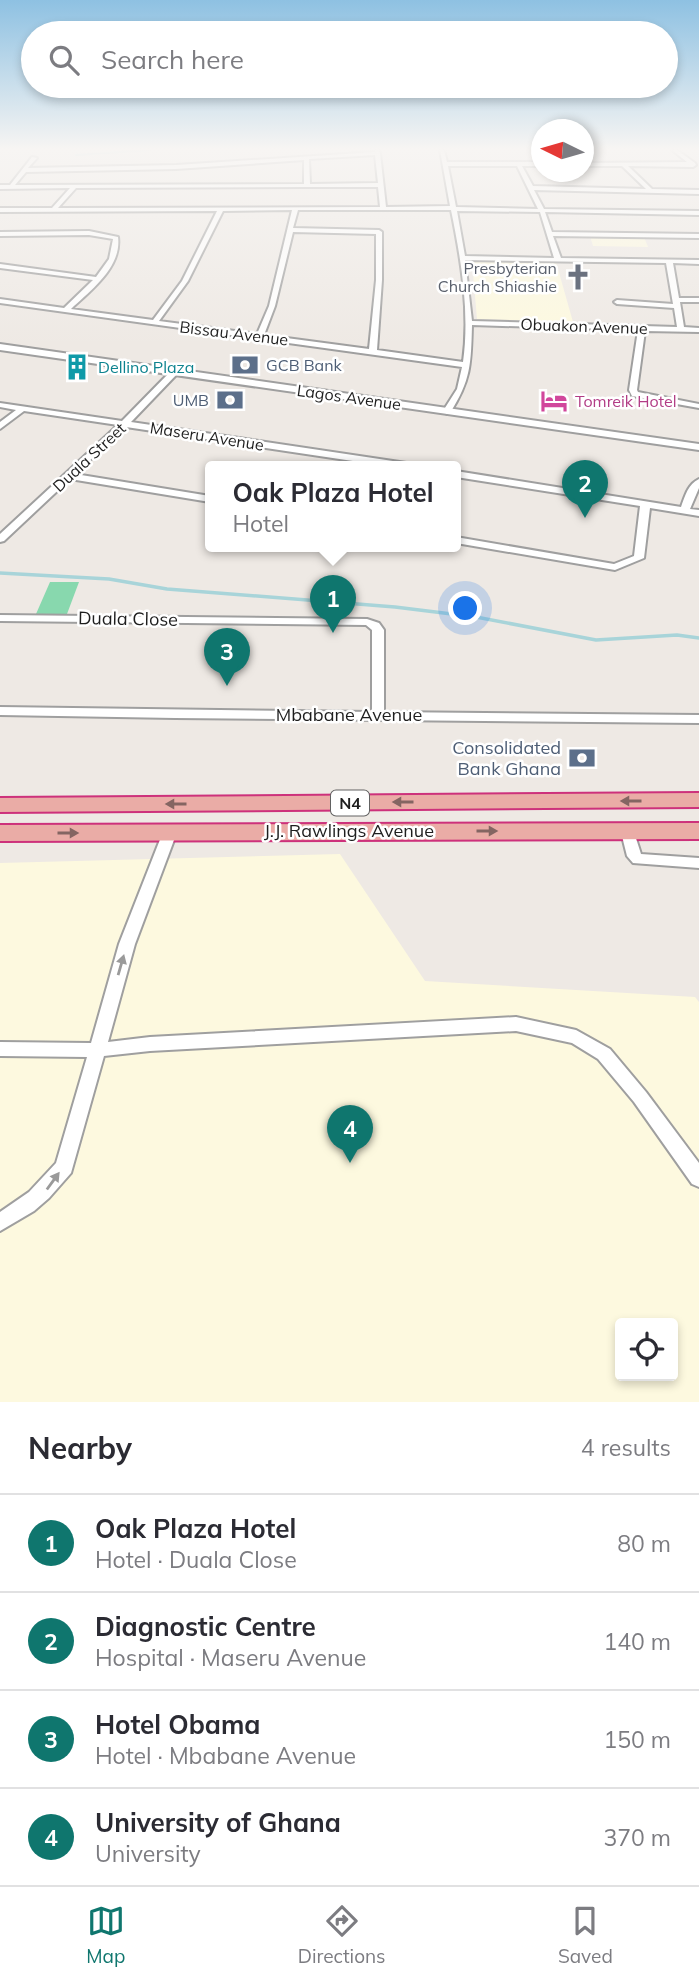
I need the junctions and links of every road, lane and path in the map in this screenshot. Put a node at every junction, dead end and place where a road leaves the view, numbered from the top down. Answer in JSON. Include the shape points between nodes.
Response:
{"nodes":[{"id":1,"x":218,"y":215,"type":"edge"},
{"id":2,"x":293,"y":215,"type":"edge"},
{"id":3,"x":454,"y":215,"type":"edge"},
{"id":4,"x":544,"y":215,"type":"edge"},
{"id":5,"x":289,"y":230,"type":"junction"},
{"id":6,"x":550,"y":233,"type":"junction"},
{"id":7,"x":0,"y":234,"type":"edge"},
{"id":8,"x":699,"y":236,"type":"edge"},
{"id":9,"x":463,"y":258,"type":"junction"},
{"id":10,"x":558,"y":259,"type":"junction"},
{"id":11,"x":669,"y":261,"type":"junction"},
{"id":12,"x":699,"y":262,"type":"edge"},
{"id":13,"x":0,"y":265,"type":"edge"},
{"id":14,"x":97,"y":279,"type":"junction"},
{"id":15,"x":699,"y":300,"type":"edge"},
{"id":16,"x":0,"y":302,"type":"edge"},
{"id":17,"x":617,"y":302,"type":"dead end"},
{"id":18,"x":676,"y":303,"type":"junction"},
{"id":19,"x":64,"y":311,"type":"junction"},
{"id":20,"x":154,"y":323,"type":"junction"},
{"id":21,"x":468,"y":323,"type":"junction"},
{"id":22,"x":642,"y":328,"type":"junction"},
{"id":23,"x":681,"y":329,"type":"junction"},
{"id":24,"x":699,"y":330,"type":"edge"},
{"id":25,"x":260,"y":336,"type":"junction"},
{"id":26,"x":0,"y":347,"type":"edge"},
{"id":27,"x":373,"y":350,"type":"junction"},
{"id":28,"x":467,"y":365,"type":"junction"},
{"id":29,"x":174,"y":373,"type":"junction"},
{"id":30,"x":0,"y":405,"type":"edge"},
{"id":31,"x":699,"y":405,"type":"edge"},
{"id":32,"x":22,"y":409,"type":"junction"},
{"id":33,"x":447,"y":411,"type":"junction"},
{"id":34,"x":125,"y":423,"type":"junction"},
{"id":35,"x":0,"y":426,"type":"edge"},
{"id":36,"x":699,"y":447,"type":"edge"},
{"id":37,"x":374,"y":461,"type":"edge"},
{"id":38,"x":461,"y":475,"type":"edge"},
{"id":39,"x":69,"y":476,"type":"junction"},
{"id":40,"x":699,"y":482,"type":"edge"},
{"id":41,"x":205,"y":498,"type":"edge"},
{"id":42,"x":645,"y":506,"type":"junction"},
{"id":43,"x":684,"y":511,"type":"junction"},
{"id":44,"x":699,"y":513,"type":"edge"},
{"id":45,"x":0,"y":538,"type":"edge"},
{"id":46,"x":461,"y":541,"type":"edge"},
{"id":47,"x":0,"y":618,"type":"edge"},
{"id":48,"x":0,"y":710,"type":"edge"},
{"id":49,"x":378,"y":714,"type":"junction"},
{"id":50,"x":699,"y":719,"type":"edge"},
{"id":51,"x":699,"y":800,"type":"edge"},
{"id":52,"x":0,"y":805,"type":"edge"},
{"id":53,"x":699,"y":831,"type":"edge"},
{"id":54,"x":170,"y":832,"type":"junction"},
{"id":55,"x":628,"y":832,"type":"junction"},
{"id":56,"x":0,"y":833,"type":"edge"},
{"id":57,"x":699,"y":863,"type":"edge"},
{"id":58,"x":0,"y":1049,"type":"edge"},
{"id":59,"x":97,"y":1050,"type":"junction"},
{"id":60,"x":699,"y":1178,"type":"edge"},
{"id":61,"x":0,"y":1222,"type":"edge"}],
"edges":[{"from":1,"to":20,"type":"street","via":[[185,281]]},
{"from":2,"to":5,"type":"street"},
{"from":3,"to":9,"type":"street"},
{"from":4,"to":6,"type":"street"},
{"from":5,"to":25,"type":"street","via":[[272,306]]},
{"from":5,"to":27,"type":"street","via":[[379,232]]},
{"from":6,"to":8,"type":"street"},
{"from":6,"to":10,"type":"street"},
{"from":7,"to":14,"type":"street","via":[[110,235],[117,242],[110,263]]},
{"from":9,"to":10,"type":"street"},
{"from":9,"to":21,"type":"street"},
{"from":10,"to":11,"type":"street"},
{"from":11,"to":12,"type":"street"},
{"from":11,"to":18,"type":"street"},
{"from":13,"to":14,"type":"street"},
{"from":14,"to":19,"type":"street"},
{"from":15,"to":18,"type":"street"},
{"from":16,"to":19,"type":"street","name":"Bissau Avenue"},
{"from":17,"to":18,"type":"street"},
{"from":18,"to":23,"type":"street"},
{"from":19,"to":20,"type":"street","name":"Bissau Avenue"},
{"from":20,"to":25,"type":"street","name":"Bissau Avenue"},
{"from":21,"to":22,"type":"street","name":"Obuakon Avenue"},
{"from":21,"to":28,"type":"street"},
{"from":22,"to":23,"type":"street","name":"Obuakon Avenue"},
{"from":22,"to":31,"type":"street","via":[[635,394]]},
{"from":23,"to":24,"type":"street","name":"Obuakon Avenue"},
{"from":25,"to":27,"type":"street","name":"Bissau Avenue"},
{"from":26,"to":29,"type":"street","name":"Lagos Avenue"},
{"from":27,"to":28,"type":"street","name":"Bissau Avenue"},
{"from":28,"to":33,"type":"street","via":[[456,403]]},
{"from":29,"to":33,"type":"street","name":"Lagos Avenue"},
{"from":29,"to":34,"type":"street","name":"Duala Street"},
{"from":30,"to":32,"type":"street","name":"Maseru Avenue"},
{"from":32,"to":34,"type":"street","name":"Maseru Avenue"},
{"from":32,"to":35,"type":"street"},
{"from":33,"to":36,"type":"street","name":"Lagos Avenue"},
{"from":34,"to":37,"type":"street","name":"Maseru Avenue"},
{"from":34,"to":39,"type":"street","name":"Duala Street"},
{"from":38,"to":42,"type":"street"},
{"from":39,"to":41,"type":"street"},
{"from":39,"to":45,"type":"street","name":"Duala Street"},
{"from":40,"to":43,"type":"street"},
{"from":42,"to":43,"type":"street"},
{"from":42,"to":46,"type":"street","via":[[639,558],[615,567]]},
{"from":43,"to":44,"type":"street"},
{"from":47,"to":49,"type":"street","name":"Duala Close","via":[[367,622],[378,630]]},
{"from":48,"to":49,"type":"street","name":"Mbabane Avenue"},
{"from":49,"to":50,"type":"street","name":"Mbabane Avenue"},
{"from":51,"to":52,"type":"highway","name":"J.J. Rawlings Avenue","number":"N4","one_way":true},
{"from":53,"to":55,"type":"highway","name":"J.J. Rawlings Avenue","number":"N4"},
{"from":54,"to":55,"type":"highway","name":"J.J. Rawlings Avenue","number":"N4","one_way":true},
{"from":56,"to":54,"type":"highway","name":"J.J. Rawlings Avenue","number":"N4","one_way":true},
{"from":59,"to":54,"type":"street","one_way":true,"via":[[127,944]]},
{"from":55,"to":57,"type":"street","via":[[638,859]]},
{"from":58,"to":59,"type":"street"},
{"from":59,"to":60,"type":"street","via":[[516,1024],[576,1037],[604,1054]]},
{"from":61,"to":59,"type":"street","one_way":true,"via":[[45,1193],[64,1167]]}]}
